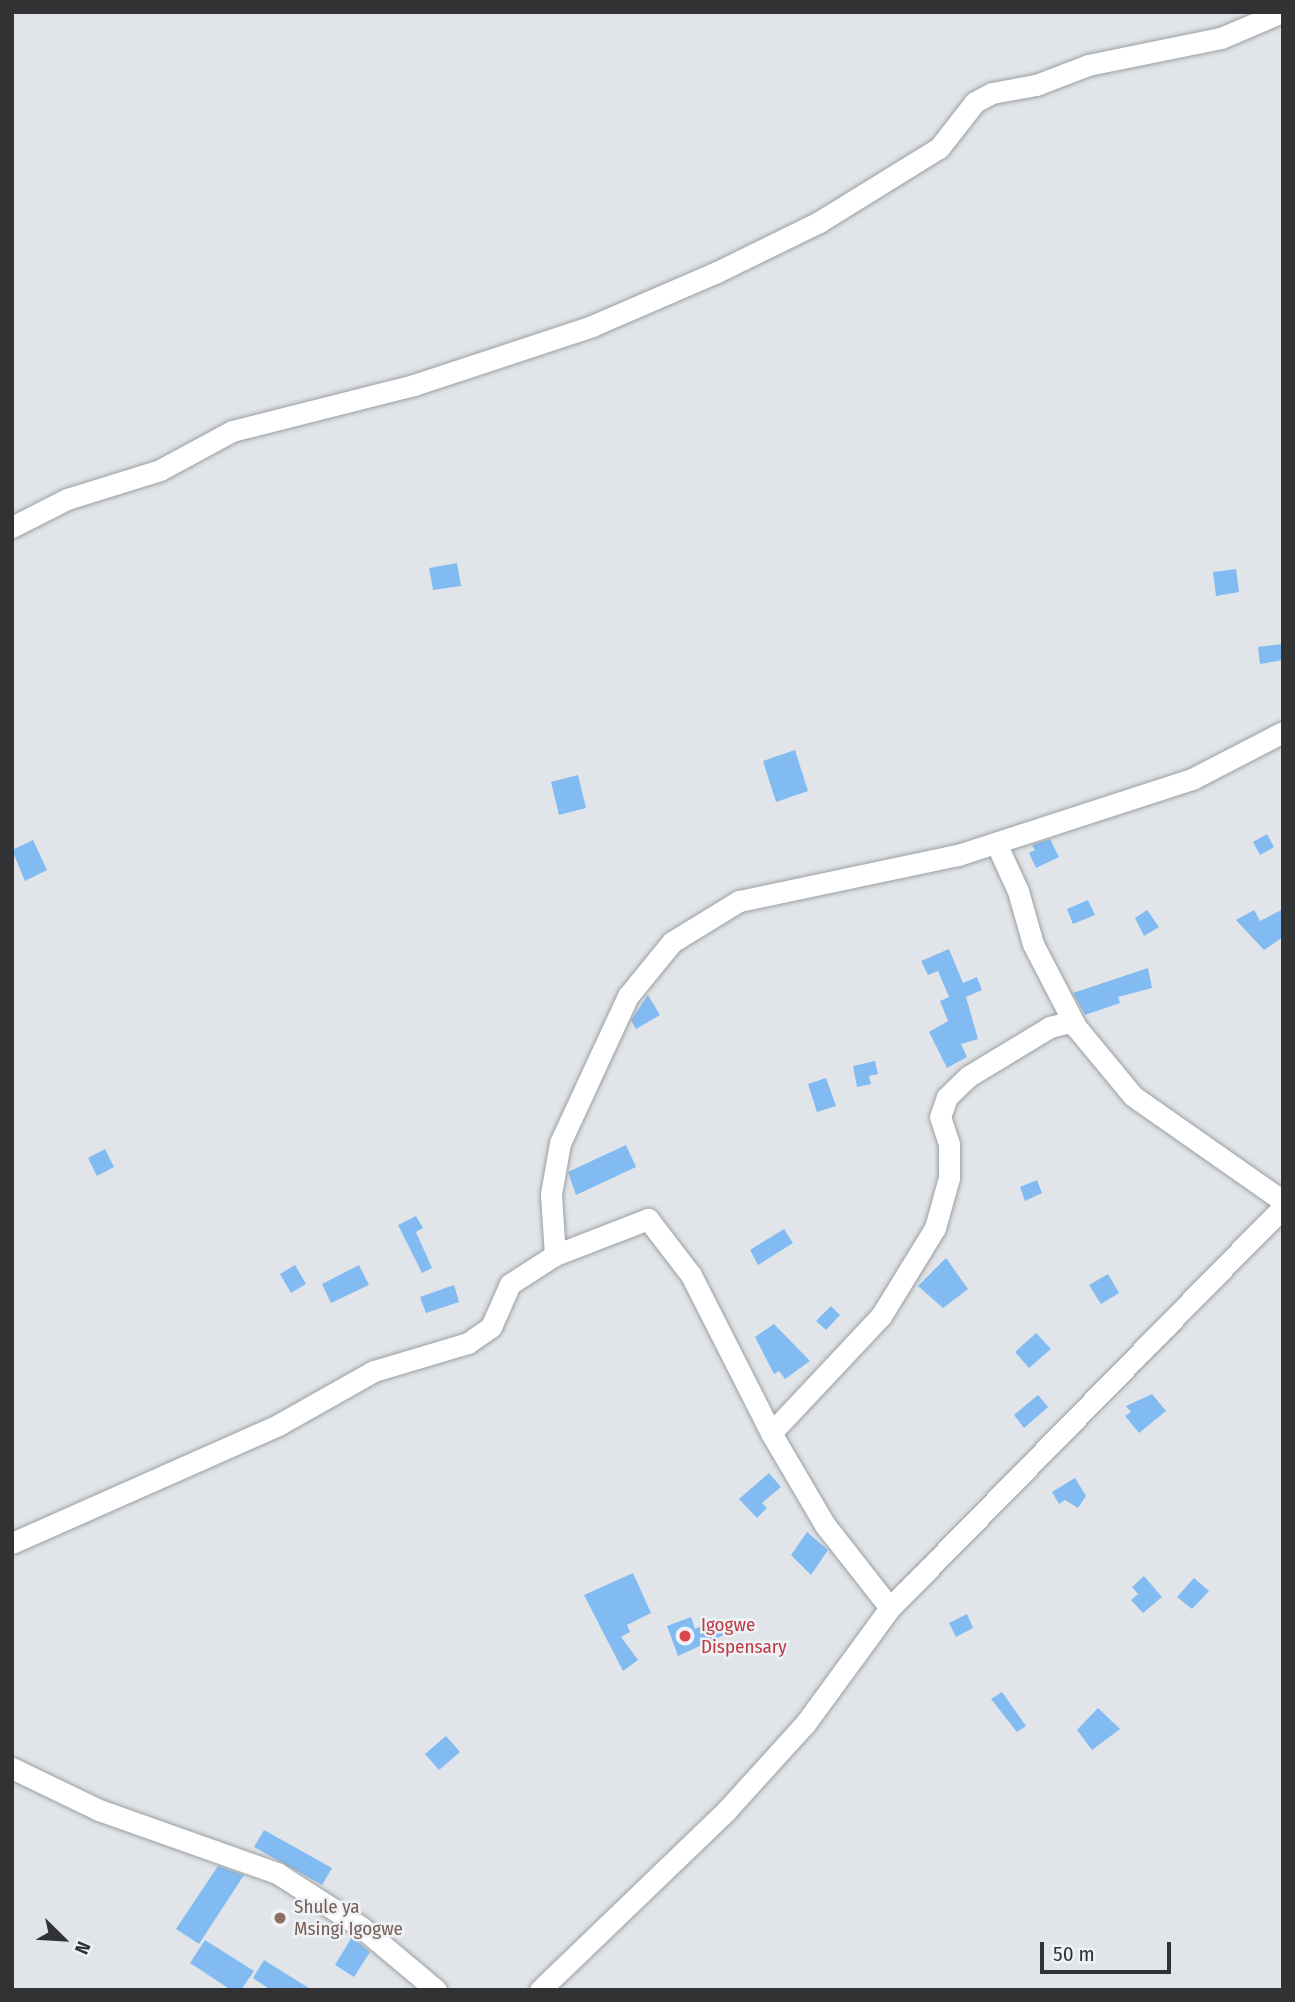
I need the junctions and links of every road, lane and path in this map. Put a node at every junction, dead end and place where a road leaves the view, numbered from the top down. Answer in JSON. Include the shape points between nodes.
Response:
{"nodes":[{"id":1,"x":1282,"y":12,"type":"edge"},
{"id":2,"x":12,"y":527,"type":"edge"},
{"id":3,"x":1283,"y":732,"type":"edge"},
{"id":4,"x":996,"y":843,"type":"junction"},
{"id":5,"x":1076,"y":1027,"type":"junction"},
{"id":6,"x":1283,"y":1201,"type":"edge"},
{"id":7,"x":1283,"y":1206,"type":"edge"},
{"id":8,"x":555,"y":1255,"type":"junction"},
{"id":9,"x":771,"y":1433,"type":"junction"},
{"id":10,"x":12,"y":1543,"type":"edge"},
{"id":11,"x":890,"y":1608,"type":"junction"},
{"id":12,"x":12,"y":1768,"type":"edge"},
{"id":13,"x":436,"y":1990,"type":"edge"},
{"id":14,"x":540,"y":1990,"type":"edge"}],
"edges":[{"from":1,"to":2,"type":"street","via":[[1230,36],[1088,65],[1036,85],[992,93],[975,103],[939,148],[819,222],[717,272],[592,326],[414,385],[283,414],[232,431],[160,470],[67,499]]},
{"from":3,"to":4,"type":"street","via":[[1192,779]]},
{"from":4,"to":5,"type":"street","via":[[1033,944]]},
{"from":4,"to":8,"type":"street","via":[[923,865],[814,881],[739,901],[672,942],[628,996],[560,1143],[551,1195]]},
{"from":5,"to":6,"type":"street","via":[[1133,1096]]},
{"from":5,"to":9,"type":"street","via":[[1069,1022],[1050,1027],[969,1076],[947,1097],[940,1117],[949,1144],[950,1178],[935,1228],[881,1316]]},
{"from":7,"to":11,"type":"street"},
{"from":8,"to":9,"type":"street","via":[[648,1219],[691,1275]]},
{"from":8,"to":10,"type":"street","via":[[504,1290],[491,1327],[468,1343],[374,1371],[278,1425]]},
{"from":9,"to":11,"type":"street","via":[[825,1525]]},
{"from":11,"to":14,"type":"street","via":[[768,1765]]},
{"from":12,"to":13,"type":"street","via":[[99,1810],[277,1874],[361,1927]]}]}
